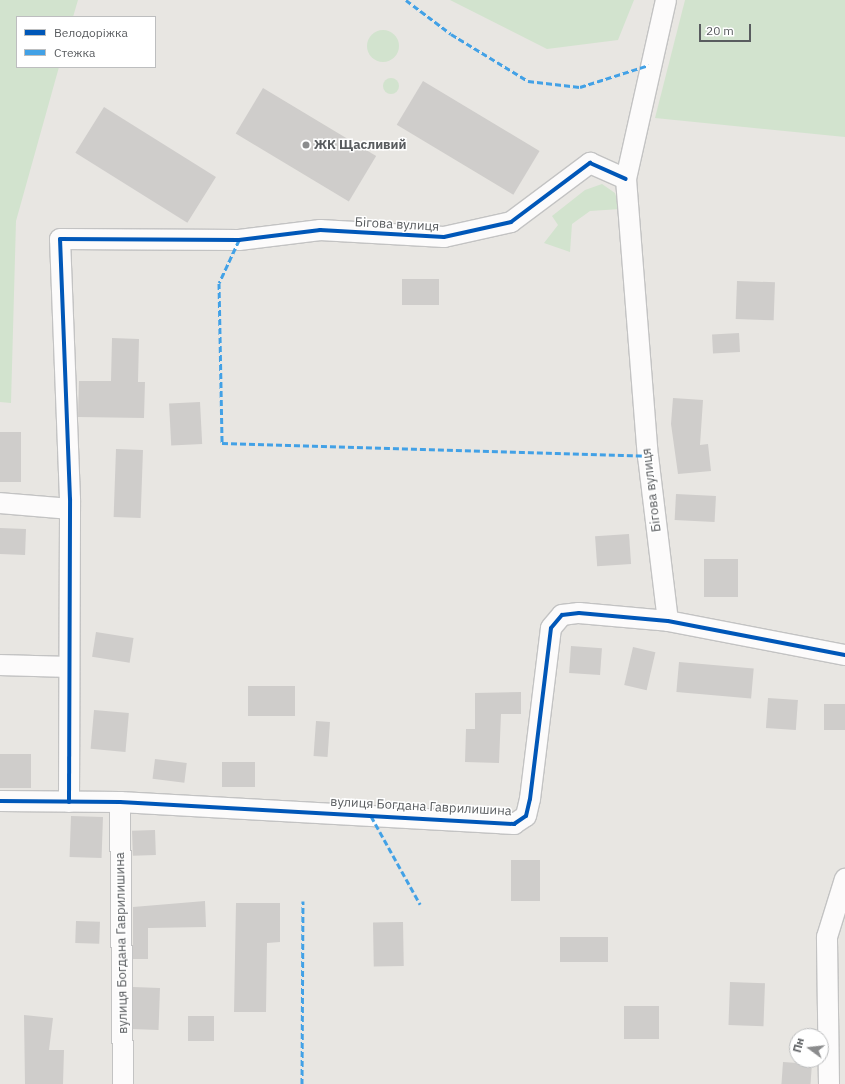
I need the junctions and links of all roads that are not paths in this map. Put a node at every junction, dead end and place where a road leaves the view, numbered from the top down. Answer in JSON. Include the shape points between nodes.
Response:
{"nodes":[{"id":1,"x":666,"y":0,"type":"edge"},
{"id":2,"x":626,"y":179,"type":"junction"},
{"id":3,"x":0,"y":503,"type":"edge"},
{"id":4,"x":70,"y":509,"type":"junction"},
{"id":5,"x":668,"y":621,"type":"junction"},
{"id":6,"x":845,"y":656,"type":"edge"},
{"id":7,"x":0,"y":666,"type":"edge"},
{"id":8,"x":69,"y":667,"type":"junction"},
{"id":9,"x":0,"y":801,"type":"edge"},
{"id":10,"x":69,"y":802,"type":"junction"},
{"id":11,"x":120,"y":802,"type":"junction"},
{"id":12,"x":845,"y":879,"type":"edge"},
{"id":13,"x":123,"y":1084,"type":"edge"},
{"id":14,"x":829,"y":1084,"type":"edge"}],
"edges":[{"from":1,"to":2,"type":"street","name":"Бігова вулиця","via":[[646,79]]},
{"from":2,"to":4,"type":"street","name":"Бігова вулиця","via":[[590,163],[511,222],[444,238],[320,230],[239,240],[60,238]]},
{"from":2,"to":5,"type":"street","name":"Бігова вулиця","via":[[648,456]]},
{"from":3,"to":4,"type":"street"},
{"from":4,"to":8,"type":"street"},
{"from":5,"to":6,"type":"street"},
{"from":5,"to":11,"type":"street","name":"вулиця Богдана Гаврилишина","via":[[579,612],[562,615],[551,628],[530,799],[526,816],[514,824]]},
{"from":7,"to":8,"type":"street"},
{"from":8,"to":10,"type":"street"},
{"from":9,"to":10,"type":"street","name":"вулиця Богдана Гаврилишина"},
{"from":10,"to":11,"type":"street","name":"вулиця Богдана Гаврилишина"},
{"from":11,"to":13,"type":"street","name":"вулиця Богдана Гаврилишина"},
{"from":12,"to":14,"type":"street","via":[[827,937]]}]}
